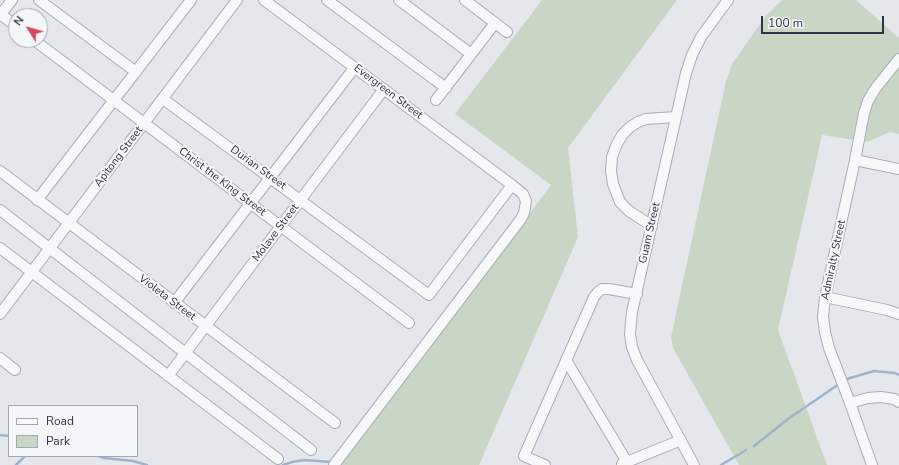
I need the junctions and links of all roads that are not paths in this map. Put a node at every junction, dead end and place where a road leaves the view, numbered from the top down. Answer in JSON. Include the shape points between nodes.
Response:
{"nodes":[{"id":1,"x":12,"y":0,"type":"edge"},
{"id":2,"x":39,"y":0,"type":"edge"},
{"id":3,"x":191,"y":0,"type":"edge"},
{"id":4,"x":237,"y":0,"type":"edge"},
{"id":5,"x":264,"y":0,"type":"edge"},
{"id":6,"x":327,"y":0,"type":"edge"},
{"id":7,"x":399,"y":0,"type":"edge"},
{"id":8,"x":465,"y":0,"type":"edge"},
{"id":9,"x":728,"y":0,"type":"edge"},
{"id":10,"x":0,"y":14,"type":"edge"},
{"id":11,"x":495,"y":23,"type":"junction"},
{"id":12,"x":508,"y":32,"type":"dead end"},
{"id":13,"x":45,"y":48,"type":"edge"},
{"id":14,"x":471,"y":54,"type":"junction"},
{"id":15,"x":899,"y":59,"type":"edge"},
{"id":16,"x":355,"y":67,"type":"junction"},
{"id":17,"x":136,"y":72,"type":"junction"},
{"id":18,"x":446,"y":88,"type":"junction"},
{"id":19,"x":384,"y":89,"type":"junction"},
{"id":20,"x":163,"y":99,"type":"junction"},
{"id":21,"x":114,"y":100,"type":"junction"},
{"id":22,"x":436,"y":100,"type":"dead end"},
{"id":23,"x":676,"y":117,"type":"junction"},
{"id":24,"x":144,"y":123,"type":"junction"},
{"id":25,"x":855,"y":160,"type":"junction"},
{"id":26,"x":899,"y":169,"type":"edge"},
{"id":27,"x":0,"y":171,"type":"edge"},
{"id":28,"x":271,"y":177,"type":"junction"},
{"id":29,"x":512,"y":185,"type":"junction"},
{"id":30,"x":37,"y":200,"type":"junction"},
{"id":31,"x":301,"y":200,"type":"junction"},
{"id":32,"x":251,"y":204,"type":"junction"},
{"id":33,"x":0,"y":210,"type":"edge"},
{"id":34,"x":68,"y":224,"type":"junction"},
{"id":35,"x":281,"y":226,"type":"junction"},
{"id":36,"x":652,"y":226,"type":"junction"},
{"id":37,"x":0,"y":248,"type":"edge"},
{"id":38,"x":50,"y":248,"type":"junction"},
{"id":39,"x":31,"y":272,"type":"junction"},
{"id":40,"x":636,"y":294,"type":"junction"},
{"id":41,"x":826,"y":297,"type":"junction"},
{"id":42,"x":174,"y":303,"type":"junction"},
{"id":43,"x":0,"y":314,"type":"edge"},
{"id":44,"x":899,"y":314,"type":"edge"},
{"id":45,"x":409,"y":323,"type":"dead end"},
{"id":46,"x":206,"y":326,"type":"junction"},
{"id":47,"x":186,"y":353,"type":"junction"},
{"id":48,"x":0,"y":358,"type":"edge"},
{"id":49,"x":566,"y":360,"type":"junction"},
{"id":50,"x":15,"y":370,"type":"dead end"},
{"id":51,"x":168,"y":376,"type":"junction"},
{"id":52,"x":899,"y":402,"type":"edge"},
{"id":53,"x":850,"y":403,"type":"junction"},
{"id":54,"x":335,"y":423,"type":"dead end"},
{"id":55,"x":681,"y":440,"type":"junction"},
{"id":56,"x":311,"y":450,"type":"dead end"},
{"id":57,"x":278,"y":460,"type":"dead end"},
{"id":58,"x":623,"y":464,"type":"edge"},
{"id":59,"x":334,"y":465,"type":"edge"},
{"id":60,"x":545,"y":465,"type":"edge"},
{"id":61,"x":694,"y":465,"type":"edge"},
{"id":62,"x":872,"y":465,"type":"edge"}],
"edges":[{"from":1,"to":10,"type":"street"},
{"from":2,"to":17,"type":"street"},
{"from":3,"to":17,"type":"street"},
{"from":4,"to":20,"type":"street","name":"Apitong Street"},
{"from":5,"to":16,"type":"street","name":"Evergreen Street"},
{"from":6,"to":18,"type":"street"},
{"from":7,"to":14,"type":"street"},
{"from":8,"to":11,"type":"street"},
{"from":9,"to":23,"type":"street","name":"Guam Street","via":[[692,55]]},
{"from":11,"to":12,"type":"street"},
{"from":11,"to":14,"type":"street"},
{"from":13,"to":21,"type":"street","name":"Christ the King Street"},
{"from":14,"to":18,"type":"street"},
{"from":15,"to":25,"type":"street","name":"Admiralty Street","via":[[868,101]]},
{"from":16,"to":19,"type":"street","name":"Evergreen Street"},
{"from":16,"to":28,"type":"street"},
{"from":17,"to":21,"type":"street"},
{"from":18,"to":22,"type":"street"},
{"from":19,"to":29,"type":"street","name":"Evergreen Street"},
{"from":19,"to":31,"type":"street","name":"Molave Street"},
{"from":20,"to":24,"type":"street","name":"Apitong Street"},
{"from":20,"to":28,"type":"street","name":"Durian Street"},
{"from":21,"to":24,"type":"street","name":"Christ the King Street"},
{"from":21,"to":30,"type":"street"},
{"from":23,"to":36,"type":"street","name":"Guam Street"},
{"from":23,"to":36,"type":"street","via":[[646,118],[630,127],[622,135],[612,157],[613,184],[620,202]]},
{"from":24,"to":32,"type":"street","name":"Christ the King Street"},
{"from":24,"to":34,"type":"street","name":"Apitong Street"},
{"from":25,"to":26,"type":"street"},
{"from":25,"to":41,"type":"street","name":"Admiralty Street"},
{"from":27,"to":30,"type":"street","name":"Violeta Street"},
{"from":28,"to":31,"type":"street","name":"Durian Street"},
{"from":28,"to":32,"type":"street"},
{"from":29,"to":31,"type":"street","name":"Durian Street","via":[[429,295]]},
{"from":29,"to":59,"type":"street","name":"Evergreen Street","via":[[523,194],[526,201],[521,219]]},
{"from":30,"to":34,"type":"street","name":"Violeta Street"},
{"from":31,"to":35,"type":"street","name":"Molave Street"},
{"from":32,"to":35,"type":"street","name":"Christ the King Street"},
{"from":32,"to":42,"type":"street"},
{"from":33,"to":38,"type":"street"},
{"from":34,"to":38,"type":"street","name":"Apitong Street"},
{"from":34,"to":42,"type":"street","name":"Violeta Street"},
{"from":35,"to":45,"type":"street","name":"Christ the King Street"},
{"from":35,"to":46,"type":"street","name":"Molave Street"},
{"from":36,"to":40,"type":"street","name":"Guam Street"},
{"from":37,"to":39,"type":"street"},
{"from":38,"to":39,"type":"street","name":"Apitong Street"},
{"from":38,"to":47,"type":"street"},
{"from":39,"to":43,"type":"street","name":"Apitong Street"},
{"from":39,"to":51,"type":"street"},
{"from":40,"to":49,"type":"street","via":[[609,289],[598,292]]},
{"from":40,"to":55,"type":"street","name":"Guam Street","via":[[630,334],[632,347]]},
{"from":41,"to":44,"type":"street"},
{"from":41,"to":53,"type":"street","name":"Admiralty Street","via":[[823,317],[825,332]]},
{"from":42,"to":46,"type":"street","name":"Violeta Street"},
{"from":46,"to":47,"type":"street","name":"Molave Street"},
{"from":46,"to":54,"type":"street","name":"Violeta Street"},
{"from":47,"to":51,"type":"street","name":"Molave Street"},
{"from":47,"to":56,"type":"street"},
{"from":48,"to":50,"type":"street"},
{"from":49,"to":58,"type":"street"},
{"from":49,"to":60,"type":"street","via":[[524,456]]},
{"from":51,"to":57,"type":"street"},
{"from":52,"to":53,"type":"street","via":[[881,397]]},
{"from":53,"to":62,"type":"street","name":"Admiralty Street"},
{"from":55,"to":58,"type":"street"},
{"from":55,"to":61,"type":"street","name":"Guam Street"}]}
